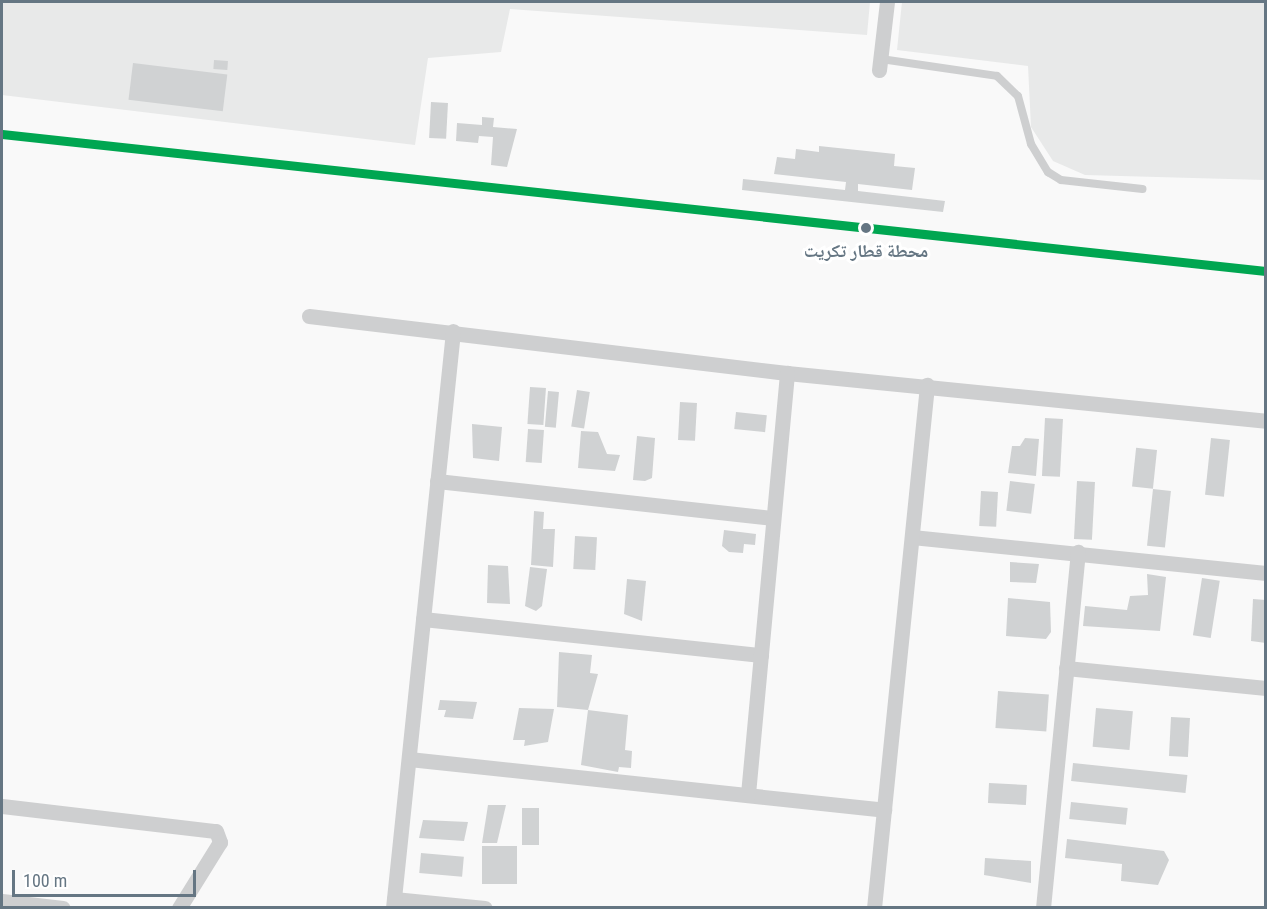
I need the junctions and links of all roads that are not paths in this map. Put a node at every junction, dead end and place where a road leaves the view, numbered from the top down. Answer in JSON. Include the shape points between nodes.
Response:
{"nodes":[{"id":1,"x":887,"y":2,"type":"edge"},
{"id":2,"x":880,"y":65,"type":"joint"},
{"id":3,"x":1143,"y":189,"type":"dead end"},
{"id":4,"x":309,"y":316,"type":"dead end"},
{"id":5,"x":453,"y":332,"type":"junction"},
{"id":6,"x":787,"y":373,"type":"junction"},
{"id":7,"x":927,"y":385,"type":"junction"},
{"id":8,"x":1266,"y":421,"type":"edge"},
{"id":9,"x":437,"y":481,"type":"junction"},
{"id":10,"x":773,"y":518,"type":"junction"},
{"id":11,"x":912,"y":537,"type":"junction"},
{"id":12,"x":1077,"y":552,"type":"junction"},
{"id":13,"x":1266,"y":573,"type":"edge"},
{"id":14,"x":423,"y":619,"type":"junction"},
{"id":15,"x":760,"y":655,"type":"junction"},
{"id":16,"x":1066,"y":668,"type":"junction"},
{"id":17,"x":1266,"y":688,"type":"edge"},
{"id":18,"x":409,"y":759,"type":"junction"},
{"id":19,"x":748,"y":794,"type":"junction"},
{"id":20,"x":2,"y":806,"type":"edge"},
{"id":21,"x":884,"y":810,"type":"junction"},
{"id":22,"x":2,"y":901,"type":"edge"},
{"id":23,"x":393,"y":903,"type":"edge"},
{"id":24,"x":63,"y":908,"type":"edge"},
{"id":25,"x":179,"y":908,"type":"edge"},
{"id":26,"x":485,"y":908,"type":"edge"},
{"id":27,"x":874,"y":908,"type":"edge"},
{"id":28,"x":1043,"y":908,"type":"edge"}],
"edges":[{"from":1,"to":2,"type":"street"},
{"from":2,"to":3,"type":"lane","via":[[997,76],[1018,96],[1031,144],[1048,172],[1061,180]]},
{"from":4,"to":5,"type":"street"},
{"from":5,"to":6,"type":"street"},
{"from":5,"to":9,"type":"street"},
{"from":6,"to":7,"type":"street"},
{"from":6,"to":10,"type":"street"},
{"from":7,"to":8,"type":"street"},
{"from":7,"to":11,"type":"street"},
{"from":9,"to":10,"type":"street"},
{"from":9,"to":14,"type":"street"},
{"from":10,"to":15,"type":"street"},
{"from":11,"to":12,"type":"street"},
{"from":11,"to":21,"type":"street"},
{"from":12,"to":13,"type":"street"},
{"from":12,"to":16,"type":"street"},
{"from":14,"to":15,"type":"street"},
{"from":14,"to":18,"type":"street"},
{"from":15,"to":19,"type":"street"},
{"from":16,"to":17,"type":"street"},
{"from":16,"to":28,"type":"street"},
{"from":18,"to":19,"type":"street"},
{"from":18,"to":23,"type":"street"},
{"from":19,"to":21,"type":"street"},
{"from":20,"to":25,"type":"street","via":[[216,831],[220,842]]},
{"from":21,"to":27,"type":"street"},
{"from":22,"to":24,"type":"street"},
{"from":23,"to":26,"type":"street"}]}
